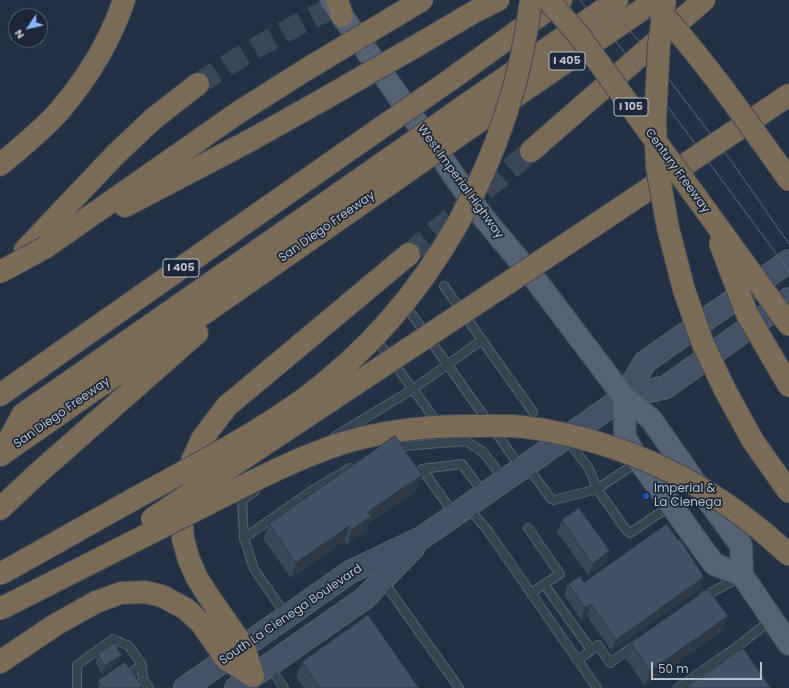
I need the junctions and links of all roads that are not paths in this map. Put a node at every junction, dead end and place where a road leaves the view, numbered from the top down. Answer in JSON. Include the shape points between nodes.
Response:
{"nodes":[{"id":1,"x":124,"y":0,"type":"edge"},
{"id":2,"x":422,"y":0,"type":"edge"},
{"id":3,"x":498,"y":0,"type":"edge"},
{"id":4,"x":531,"y":0,"type":"edge"},
{"id":5,"x":548,"y":0,"type":"edge"},
{"id":6,"x":561,"y":0,"type":"edge"},
{"id":7,"x":617,"y":0,"type":"edge"},
{"id":8,"x":650,"y":0,"type":"edge"},
{"id":9,"x":656,"y":0,"type":"edge"},
{"id":10,"x":665,"y":0,"type":"edge"},
{"id":11,"x":704,"y":0,"type":"edge"},
{"id":12,"x":336,"y":5,"type":"edge"},
{"id":13,"x":680,"y":32,"type":"junction"},
{"id":14,"x":198,"y":84,"type":"tunnel mouth"},
{"id":15,"x":789,"y":94,"type":"edge"},
{"id":16,"x":473,"y":113,"type":"junction"},
{"id":17,"x":531,"y":151,"type":"tunnel mouth"},
{"id":18,"x":789,"y":156,"type":"edge"},
{"id":19,"x":0,"y":165,"type":"edge"},
{"id":20,"x":386,"y":174,"type":"junction"},
{"id":21,"x":789,"y":180,"type":"edge"},
{"id":22,"x":710,"y":216,"type":"junction"},
{"id":23,"x":46,"y":247,"type":"junction"},
{"id":24,"x":409,"y":254,"type":"tunnel mouth"},
{"id":25,"x":278,"y":261,"type":"junction"},
{"id":26,"x":789,"y":261,"type":"edge"},
{"id":27,"x":0,"y":272,"type":"edge"},
{"id":28,"x":0,"y":278,"type":"edge"},
{"id":29,"x":444,"y":286,"type":"dead end"},
{"id":30,"x":789,"y":299,"type":"edge"},
{"id":31,"x":410,"y":312,"type":"dead end"},
{"id":32,"x":789,"y":325,"type":"edge"},
{"id":33,"x":376,"y":339,"type":"dead end"},
{"id":34,"x":482,"y":340,"type":"junction"},
{"id":35,"x":446,"y":365,"type":"junction"},
{"id":36,"x":789,"y":386,"type":"edge"},
{"id":37,"x":413,"y":389,"type":"junction"},
{"id":38,"x":0,"y":395,"type":"edge"},
{"id":39,"x":624,"y":397,"type":"junction"},
{"id":40,"x":533,"y":412,"type":"dead end"},
{"id":41,"x":437,"y":422,"type":"dead end"},
{"id":42,"x":566,"y":437,"type":"junction"},
{"id":43,"x":387,"y":447,"type":"edge"},
{"id":44,"x":1,"y":456,"type":"edge"},
{"id":45,"x":639,"y":461,"type":"junction"},
{"id":46,"x":360,"y":463,"type":"edge"},
{"id":47,"x":518,"y":471,"type":"junction"},
{"id":48,"x":597,"y":489,"type":"junction"},
{"id":49,"x":789,"y":492,"type":"edge"},
{"id":50,"x":469,"y":505,"type":"junction"},
{"id":51,"x":671,"y":505,"type":"junction"},
{"id":52,"x":0,"y":509,"type":"edge"},
{"id":53,"x":528,"y":528,"type":"dead end"},
{"id":54,"x":244,"y":538,"type":"junction"},
{"id":55,"x":423,"y":538,"type":"junction"},
{"id":56,"x":789,"y":554,"type":"edge"},
{"id":57,"x":0,"y":574,"type":"edge"},
{"id":58,"x":742,"y":575,"type":"junction"},
{"id":59,"x":382,"y":580,"type":"junction"},
{"id":60,"x":544,"y":584,"type":"junction"},
{"id":61,"x":531,"y":593,"type":"junction"},
{"id":62,"x":693,"y":603,"type":"edge"},
{"id":63,"x":0,"y":609,"type":"edge"},
{"id":64,"x":287,"y":616,"type":"junction"},
{"id":65,"x":772,"y":620,"type":"junction"},
{"id":66,"x":0,"y":621,"type":"edge"},
{"id":67,"x":642,"y":640,"type":"edge"},
{"id":68,"x":789,"y":644,"type":"edge"},
{"id":69,"x":244,"y":647,"type":"junction"},
{"id":70,"x":591,"y":650,"type":"junction"},
{"id":71,"x":226,"y":659,"type":"junction"},
{"id":72,"x":578,"y":660,"type":"junction"},
{"id":73,"x":0,"y":662,"type":"edge"},
{"id":74,"x":142,"y":665,"type":"junction"},
{"id":75,"x":129,"y":674,"type":"edge"},
{"id":76,"x":253,"y":678,"type":"edge"},
{"id":77,"x":77,"y":688,"type":"edge"},
{"id":78,"x":149,"y":688,"type":"edge"},
{"id":79,"x":184,"y":688,"type":"edge"},
{"id":80,"x":284,"y":688,"type":"edge"},
{"id":81,"x":459,"y":688,"type":"edge"},
{"id":82,"x":597,"y":688,"type":"edge"},
{"id":83,"x":678,"y":688,"type":"edge"}],
"edges":[{"from":1,"to":19,"type":"highway","via":[[90,70],[61,110]]},
{"from":2,"to":23,"type":"highway","bridge":true,"via":[[239,112]]},
{"from":3,"to":23,"type":"highway","bridge":true,"via":[[249,141]]},
{"from":4,"to":57,"type":"highway","bridge":true,"via":[[519,70],[503,125],[486,168],[456,228],[424,277],[384,327],[324,383],[255,432]]},
{"from":5,"to":22,"type":"highway","name":"Century Freeway","number":"I 105","bridge":true,"via":[[578,34]]},
{"from":6,"to":38,"type":"highway","number":"I 405","bridge":true},
{"from":7,"to":16,"type":"highway"},
{"from":8,"to":13,"type":"highway","bridge":true},
{"from":9,"to":16,"type":"highway","name":"San Diego Freeway","number":"I 405"},
{"from":10,"to":49,"type":"highway","bridge":true,"via":[[654,121],[657,167],[668,228],[684,290],[703,344],[753,441]]},
{"from":11,"to":17,"type":"highway"},
{"from":12,"to":39,"type":"main road","name":"West Imperial Highway","via":[[483,217],[538,283]]},
{"from":13,"to":18,"type":"highway","bridge":true},
{"from":13,"to":21,"type":"highway","bridge":true},
{"from":14,"to":28,"type":"highway","via":[[153,119],[115,155]]},
{"from":15,"to":66,"type":"highway","bridge":true},
{"from":16,"to":20,"type":"highway","name":"San Diego Freeway","number":"I 405","bridge":true},
{"from":20,"to":25,"type":"highway","name":"San Diego Freeway","number":"I 405"},
{"from":20,"to":44,"type":"highway","via":[[23,414]]},
{"from":22,"to":32,"type":"highway","name":"Century Freeway","number":"I 105","bridge":true},
{"from":22,"to":36,"type":"highway","bridge":true,"via":[[748,314]]},
{"from":23,"to":27,"type":"highway","bridge":true},
{"from":24,"to":69,"type":"highway","via":[[227,406],[202,439],[192,461],[180,498],[183,539],[197,578]]},
{"from":25,"to":44,"type":"highway","name":"San Diego Freeway","number":"I 405"},
{"from":25,"to":52,"type":"highway"},
{"from":26,"to":39,"type":"main road","name":"South La Cienega Boulevard","via":[[645,362]]},
{"from":29,"to":34,"type":"lane"},
{"from":30,"to":39,"type":"main road","name":"South La Cienega Boulevard","via":[[666,387]]},
{"from":31,"to":35,"type":"lane"},
{"from":33,"to":37,"type":"lane"},
{"from":34,"to":35,"type":"lane"},
{"from":34,"to":40,"type":"lane"},
{"from":35,"to":37,"type":"lane"},
{"from":35,"to":47,"type":"lane"},
{"from":37,"to":41,"type":"lane"},
{"from":37,"to":54,"type":"lane","via":[[337,435],[242,500]]},
{"from":39,"to":42,"type":"main road","name":"South La Cienega Boulevard"},
{"from":39,"to":45,"type":"main road","via":[[625,438]]},
{"from":39,"to":58,"type":"main road","name":"West Imperial Highway","via":[[651,420],[741,545]]},
{"from":42,"to":47,"type":"main road","name":"South La Cienega Boulevard"},
{"from":42,"to":48,"type":"lane","via":[[588,467]]},
{"from":43,"to":47,"type":"lane","via":[[466,441]]},
{"from":45,"to":48,"type":"lane"},
{"from":45,"to":51,"type":"main road"},
{"from":46,"to":54,"type":"lane","via":[[313,490]]},
{"from":47,"to":48,"type":"lane","via":[[554,500]]},
{"from":47,"to":50,"type":"main road","name":"South La Cienega Boulevard"},
{"from":48,"to":51,"type":"lane","via":[[630,533]]},
{"from":50,"to":50,"type":"lane","via":[[422,469],[462,464]]},
{"from":50,"to":55,"type":"main road","name":"South La Cienega Boulevard"},
{"from":50,"to":61,"type":"lane"},
{"from":51,"to":58,"type":"main road","via":[[714,564]]},
{"from":53,"to":60,"type":"lane","via":[[560,574]]},
{"from":54,"to":64,"type":"lane","via":[[254,569]]},
{"from":55,"to":59,"type":"main road","name":"South La Cienega Boulevard"},
{"from":55,"to":64,"type":"main road","name":"South La Cienega Boulevard","via":[[350,572]]},
{"from":56,"to":63,"type":"highway","bridge":true,"via":[[770,536],[721,499],[687,479],[624,451],[556,432],[522,427],[449,426],[382,434],[314,453]]},
{"from":58,"to":62,"type":"lane"},
{"from":58,"to":65,"type":"main road"},
{"from":59,"to":76,"type":"main road","name":"South La Cienega Boulevard","via":[[360,606]]},
{"from":59,"to":81,"type":"lane"},
{"from":60,"to":61,"type":"lane"},
{"from":60,"to":70,"type":"lane"},
{"from":61,"to":72,"type":"lane"},
{"from":64,"to":69,"type":"main road","name":"South La Cienega Boulevard"},
{"from":65,"to":68,"type":"main road"},
{"from":65,"to":83,"type":"lane"},
{"from":67,"to":70,"type":"lane","via":[[610,663],[598,646]]},
{"from":69,"to":71,"type":"main road","name":"South La Cienega Boulevard"},
{"from":69,"to":76,"type":"highway"},
{"from":70,"to":72,"type":"lane"},
{"from":71,"to":73,"type":"highway","via":[[201,623],[186,609],[162,596],[134,591],[96,602],[55,625]]},
{"from":71,"to":76,"type":"highway"},
{"from":71,"to":79,"type":"main road","name":"South La Cienega Boulevard"},
{"from":72,"to":82,"type":"lane"},
{"from":74,"to":75,"type":"lane"},
{"from":74,"to":77,"type":"lane","via":[[129,646],[113,639],[77,665]]},
{"from":74,"to":78,"type":"lane","via":[[140,682]]},
{"from":76,"to":80,"type":"lane"}]}
